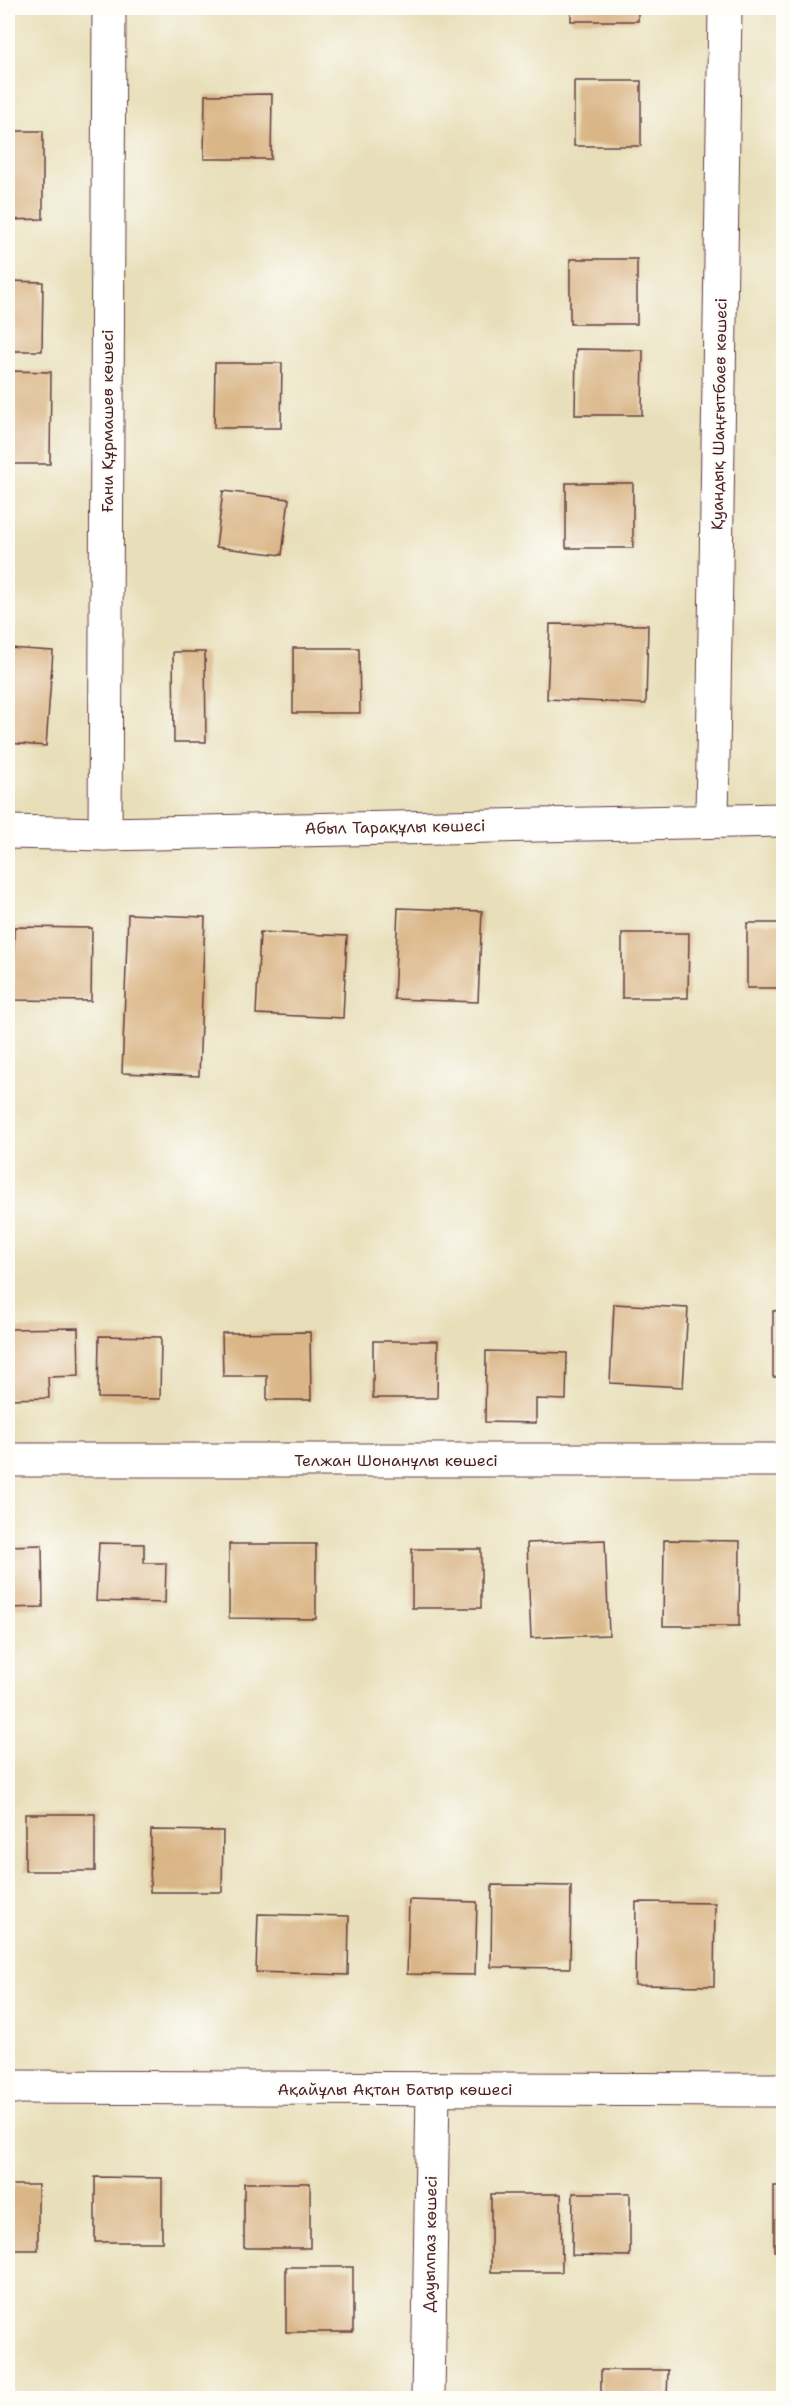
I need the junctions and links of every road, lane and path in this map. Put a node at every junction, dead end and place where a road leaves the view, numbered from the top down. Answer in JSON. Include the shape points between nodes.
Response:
{"nodes":[{"id":1,"x":109,"y":8,"type":"edge"},
{"id":2,"x":725,"y":8,"type":"edge"},
{"id":3,"x":712,"y":820,"type":"junction"},
{"id":4,"x":783,"y":820,"type":"edge"},
{"id":5,"x":8,"y":832,"type":"edge"},
{"id":6,"x":105,"y":834,"type":"junction"},
{"id":7,"x":8,"y":1460,"type":"edge"},
{"id":8,"x":783,"y":1460,"type":"edge"},
{"id":9,"x":8,"y":2087,"type":"edge"},
{"id":10,"x":433,"y":2089,"type":"junction"},
{"id":11,"x":783,"y":2090,"type":"edge"},
{"id":12,"x":428,"y":2398,"type":"edge"}],
"edges":[{"from":1,"to":6,"type":"street","name":"Ғани Құрмашев көшесі"},
{"from":2,"to":3,"type":"street","name":"Қуандық Шаңғытбаев көшесі"},
{"from":3,"to":4,"type":"street","name":"Абыл Тарақұлы көшесі"},
{"from":3,"to":6,"type":"street","name":"Абыл Тарақұлы көшесі"},
{"from":5,"to":6,"type":"street","name":"Абыл Тарақұлы көшесі"},
{"from":7,"to":8,"type":"street","name":"Телжан Шонанұлы көшесі"},
{"from":9,"to":10,"type":"street","name":"Ақайұлы Ақтан Батыр көшесі"},
{"from":10,"to":11,"type":"street","name":"Ақайұлы Ақтан Батыр көшесі"},
{"from":10,"to":12,"type":"street","name":"Дауылпаз көшесі"}]}
